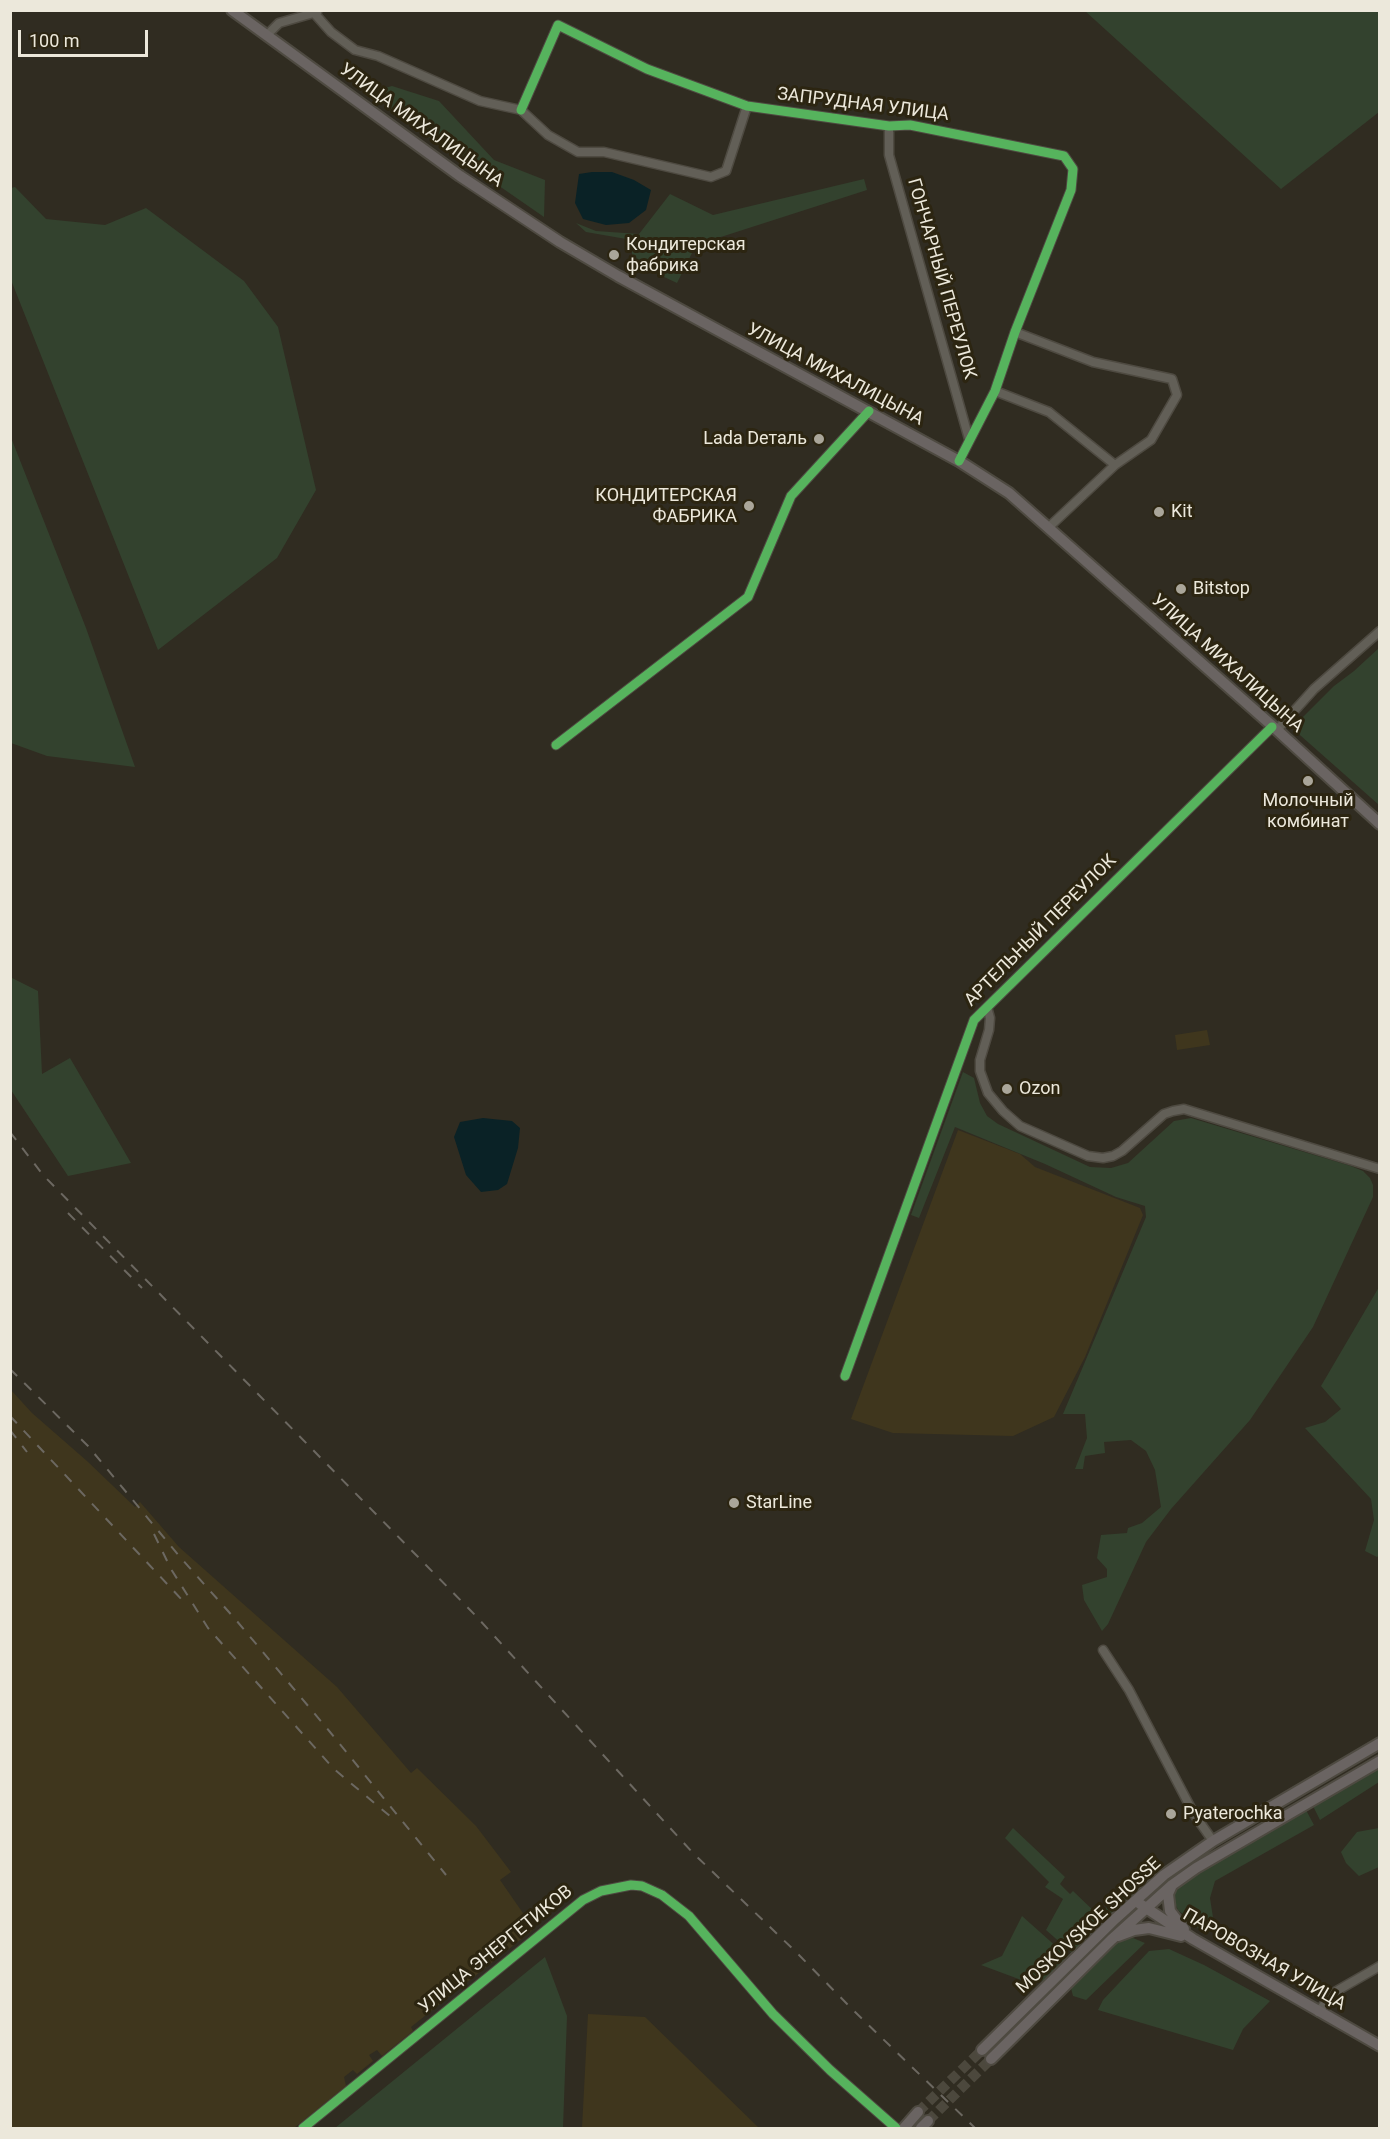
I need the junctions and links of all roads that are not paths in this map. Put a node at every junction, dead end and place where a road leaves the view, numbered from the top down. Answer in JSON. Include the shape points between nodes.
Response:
{"nodes":[{"id":1,"x":232,"y":10,"type":"edge"},
{"id":2,"x":316,"y":12,"type":"edge"},
{"id":3,"x":267,"y":35,"type":"junction"},
{"id":4,"x":747,"y":106,"type":"junction"},
{"id":5,"x":521,"y":110,"type":"junction"},
{"id":6,"x":889,"y":126,"type":"junction"},
{"id":7,"x":1015,"y":332,"type":"junction"},
{"id":8,"x":995,"y":392,"type":"junction"},
{"id":9,"x":869,"y":411,"type":"junction"},
{"id":10,"x":969,"y":439,"type":"junction"},
{"id":11,"x":959,"y":461,"type":"junction"},
{"id":12,"x":1115,"y":465,"type":"junction"},
{"id":13,"x":1049,"y":527,"type":"junction"},
{"id":14,"x":1380,"y":631,"type":"edge"},
{"id":15,"x":1275,"y":728,"type":"junction"},
{"id":16,"x":556,"y":745,"type":"dead end"},
{"id":17,"x":1380,"y":824,"type":"edge"},
{"id":18,"x":987,"y":1007,"type":"junction"},
{"id":19,"x":1380,"y":1169,"type":"edge"},
{"id":20,"x":845,"y":1376,"type":"dead end"},
{"id":21,"x":1102,"y":1650,"type":"dead end"},
{"id":22,"x":1380,"y":1743,"type":"edge"},
{"id":23,"x":1380,"y":1761,"type":"edge"},
{"id":24,"x":1213,"y":1840,"type":"junction"},
{"id":25,"x":1172,"y":1885,"type":"junction"},
{"id":26,"x":1135,"y":1901,"type":"junction"},
{"id":27,"x":1144,"y":1908,"type":"junction"},
{"id":28,"x":1193,"y":1939,"type":"junction"},
{"id":29,"x":1111,"y":1940,"type":"junction"},
{"id":30,"x":1380,"y":1966,"type":"edge"},
{"id":31,"x":1318,"y":2012,"type":"junction"},
{"id":32,"x":1380,"y":2046,"type":"edge"},
{"id":33,"x":982,"y":2050,"type":"tunnel mouth"},
{"id":34,"x":991,"y":2059,"type":"tunnel mouth"},
{"id":35,"x":918,"y":2112,"type":"tunnel mouth"},
{"id":36,"x":303,"y":2128,"type":"edge"},
{"id":37,"x":897,"y":2128,"type":"edge"},
{"id":38,"x":904,"y":2128,"type":"edge"}],
"edges":[{"from":1,"to":3,"type":"main road","name":"УЛИЦА МИХАЛИЦЫНА"},
{"from":2,"to":3,"type":"street","via":[[279,23]]},
{"from":2,"to":5,"type":"street","via":[[331,32],[355,50],[378,56],[480,101]]},
{"from":3,"to":9,"type":"main road","name":"УЛИЦА МИХАЛИЦЫНА","via":[[460,176],[560,242]]},
{"from":4,"to":5,"type":"street","via":[[726,171],[711,177],[604,152],[578,152],[548,135]]},
{"from":4,"to":5,"type":"street","name":"ЗАПРУДНАЯ УЛИЦА","via":[[647,69],[558,24]]},
{"from":4,"to":6,"type":"street","name":"ЗАПРУДНАЯ УЛИЦА"},
{"from":6,"to":7,"type":"street","name":"ЗАПРУДНАЯ УЛИЦА","via":[[910,125],[1064,156],[1073,169],[1071,190]]},
{"from":6,"to":10,"type":"street","name":"ГОНЧАРНЫЙ ПЕРЕУЛОК","via":[[890,155]]},
{"from":7,"to":8,"type":"street","name":"ЗАПРУДНАЯ УЛИЦА"},
{"from":7,"to":12,"type":"street","via":[[1093,362],[1172,380],[1178,395],[1151,440]]},
{"from":8,"to":10,"type":"street","name":"ЗАПРУДНАЯ УЛИЦА"},
{"from":8,"to":12,"type":"street","via":[[1048,412]]},
{"from":9,"to":11,"type":"main road","name":"УЛИЦА МИХАЛИЦЫНА"},
{"from":9,"to":16,"type":"street","via":[[791,496],[748,597]]},
{"from":10,"to":11,"type":"street","name":"ЗАПРУДНАЯ УЛИЦА"},
{"from":11,"to":13,"type":"main road","name":"УЛИЦА МИХАЛИЦЫНА","via":[[1009,493]]},
{"from":12,"to":13,"type":"street"},
{"from":13,"to":15,"type":"main road","name":"УЛИЦА МИХАЛИЦЫНА"},
{"from":14,"to":15,"type":"street","name":"АРТЕЛЬНЫЙ ПЕРЕУЛОК"},
{"from":15,"to":17,"type":"main road","name":"УЛИЦА МИХАЛИЦЫНА"},
{"from":15,"to":18,"type":"street","name":"АРТЕЛЬНЫЙ ПЕРЕУЛОК"},
{"from":18,"to":19,"type":"street","via":[[989,1030],[980,1071],[988,1094],[1020,1126],[1088,1156],[1113,1156],[1164,1114],[1184,1109]]},
{"from":18,"to":20,"type":"street","name":"АРТЕЛЬНЫЙ ПЕРЕУЛОК","via":[[974,1020]]},
{"from":21,"to":24,"type":"street","via":[[1129,1690],[1194,1814]]},
{"from":22,"to":24,"type":"main road","name":"MOSKOVSKOE SHOSSE"},
{"from":23,"to":25,"type":"main road","name":"MOSKOVSKOE SHOSSE"},
{"from":24,"to":26,"type":"main road","name":"MOSKOVSKOE SHOSSE"},
{"from":25,"to":27,"type":"main road","name":"MOSKOVSKOE SHOSSE"},
{"from":25,"to":28,"type":"main road","via":[[1168,1894],[1170,1911]]},
{"from":26,"to":27,"type":"main road","name":"ПАРОВОЗНАЯ УЛИЦА"},
{"from":26,"to":33,"type":"main road","name":"MOSKOVSKOE SHOSSE"},
{"from":27,"to":28,"type":"main road","name":"ПАРОВОЗНАЯ УЛИЦА"},
{"from":27,"to":29,"type":"main road","name":"MOSKOVSKOE SHOSSE"},
{"from":28,"to":29,"type":"main road","via":[[1149,1928]]},
{"from":28,"to":31,"type":"main road","name":"ПАРОВОЗНАЯ УЛИЦА"},
{"from":29,"to":34,"type":"main road","name":"MOSKOVSKOE SHOSSE"},
{"from":30,"to":31,"type":"street","via":[[1333,1993]]},
{"from":31,"to":32,"type":"main road","name":"ПАРОВОЗНАЯ УЛИЦА"},
{"from":35,"to":38,"type":"main road"},
{"from":36,"to":37,"type":"street","name":"УЛИЦА ЭНЕРГЕТИКОВ","via":[[583,1900],[601,1891],[631,1885],[662,1895],[688,1916],[773,2014]]}]}
